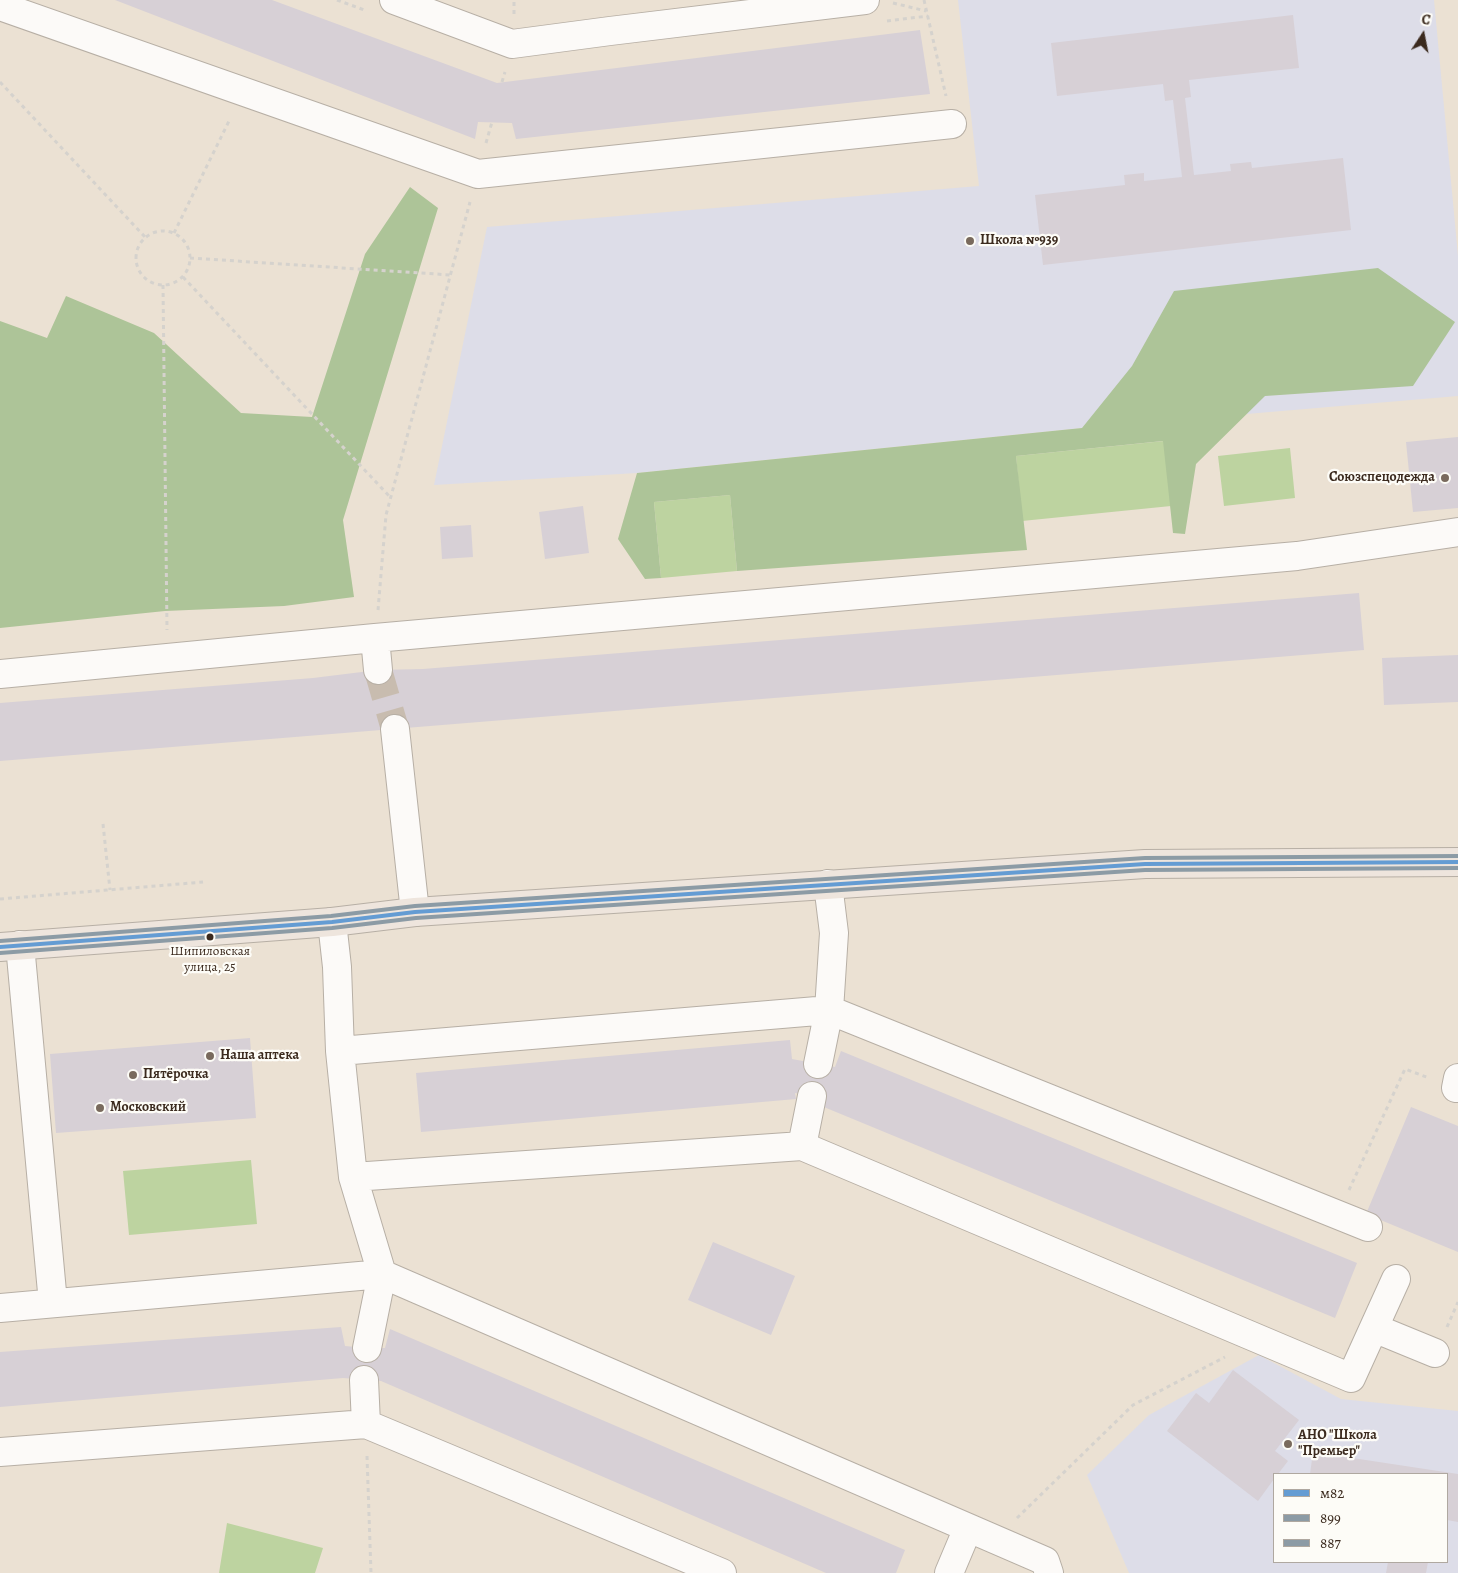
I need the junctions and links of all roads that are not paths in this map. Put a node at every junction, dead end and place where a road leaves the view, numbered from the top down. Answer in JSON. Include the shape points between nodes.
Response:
{"nodes":[{"id":1,"x":394,"y":0,"type":"edge"},
{"id":2,"x":876,"y":1,"type":"edge"},
{"id":3,"x":0,"y":6,"type":"edge"},
{"id":4,"x":952,"y":124,"type":"road end"},
{"id":5,"x":1458,"y":532,"type":"edge"},
{"id":6,"x":375,"y":638,"type":"junction"},
{"id":7,"x":378,"y":670,"type":"tunnel mouth"},
{"id":8,"x":0,"y":674,"type":"edge"},
{"id":9,"x":395,"y":729,"type":"tunnel mouth"},
{"id":10,"x":1458,"y":862,"type":"edge"},
{"id":11,"x":828,"y":884,"type":"junction"},
{"id":12,"x":415,"y":912,"type":"junction"},
{"id":13,"x":332,"y":922,"type":"junction"},
{"id":14,"x":10,"y":946,"type":"edge"},
{"id":15,"x":829,"y":1010,"type":"junction"},
{"id":16,"x":340,"y":1051,"type":"junction"},
{"id":17,"x":818,"y":1064,"type":"dead end"},
{"id":18,"x":812,"y":1096,"type":"dead end"},
{"id":19,"x":802,"y":1146,"type":"junction"},
{"id":20,"x":353,"y":1177,"type":"junction"},
{"id":21,"x":1368,"y":1228,"type":"dead end"},
{"id":22,"x":382,"y":1274,"type":"junction"},
{"id":23,"x":1396,"y":1279,"type":"dead end"},
{"id":24,"x":53,"y":1303,"type":"junction"},
{"id":25,"x":0,"y":1308,"type":"edge"},
{"id":26,"x":1374,"y":1328,"type":"junction"},
{"id":27,"x":367,"y":1348,"type":"dead end"},
{"id":28,"x":1435,"y":1354,"type":"dead end"},
{"id":29,"x":364,"y":1380,"type":"dead end"},
{"id":30,"x":366,"y":1424,"type":"junction"},
{"id":31,"x":0,"y":1452,"type":"edge"},
{"id":32,"x":968,"y":1528,"type":"junction"},
{"id":33,"x":722,"y":1573,"type":"edge"},
{"id":34,"x":948,"y":1573,"type":"edge"},
{"id":35,"x":1049,"y":1573,"type":"edge"}],
"edges":[{"from":1,"to":2,"type":"lane","via":[[512,44]]},
{"from":3,"to":4,"type":"lane","via":[[478,174]]},
{"from":5,"to":6,"type":"lane","via":[[1298,556]]},
{"from":6,"to":7,"type":"lane"},
{"from":6,"to":8,"type":"lane"},
{"from":9,"to":12,"type":"lane"},
{"from":10,"to":11,"type":"main road","via":[[1145,864]]},
{"from":11,"to":12,"type":"main road"},
{"from":11,"to":15,"type":"lane","via":[[834,932]]},
{"from":12,"to":13,"type":"main road"},
{"from":13,"to":14,"type":"main road"},
{"from":13,"to":16,"type":"lane"},
{"from":14,"to":24,"type":"lane"},
{"from":15,"to":16,"type":"lane"},
{"from":15,"to":17,"type":"lane"},
{"from":15,"to":21,"type":"lane"},
{"from":16,"to":20,"type":"lane"},
{"from":18,"to":19,"type":"lane"},
{"from":19,"to":20,"type":"lane"},
{"from":19,"to":26,"type":"lane","via":[[1351,1378]]},
{"from":20,"to":22,"type":"lane"},
{"from":22,"to":24,"type":"lane"},
{"from":22,"to":27,"type":"lane"},
{"from":22,"to":32,"type":"lane"},
{"from":23,"to":26,"type":"lane"},
{"from":24,"to":25,"type":"lane"},
{"from":26,"to":28,"type":"lane"},
{"from":29,"to":30,"type":"lane"},
{"from":30,"to":31,"type":"lane"},
{"from":30,"to":33,"type":"lane"},
{"from":32,"to":34,"type":"lane"},
{"from":32,"to":35,"type":"lane","via":[[1045,1561]]}]}
